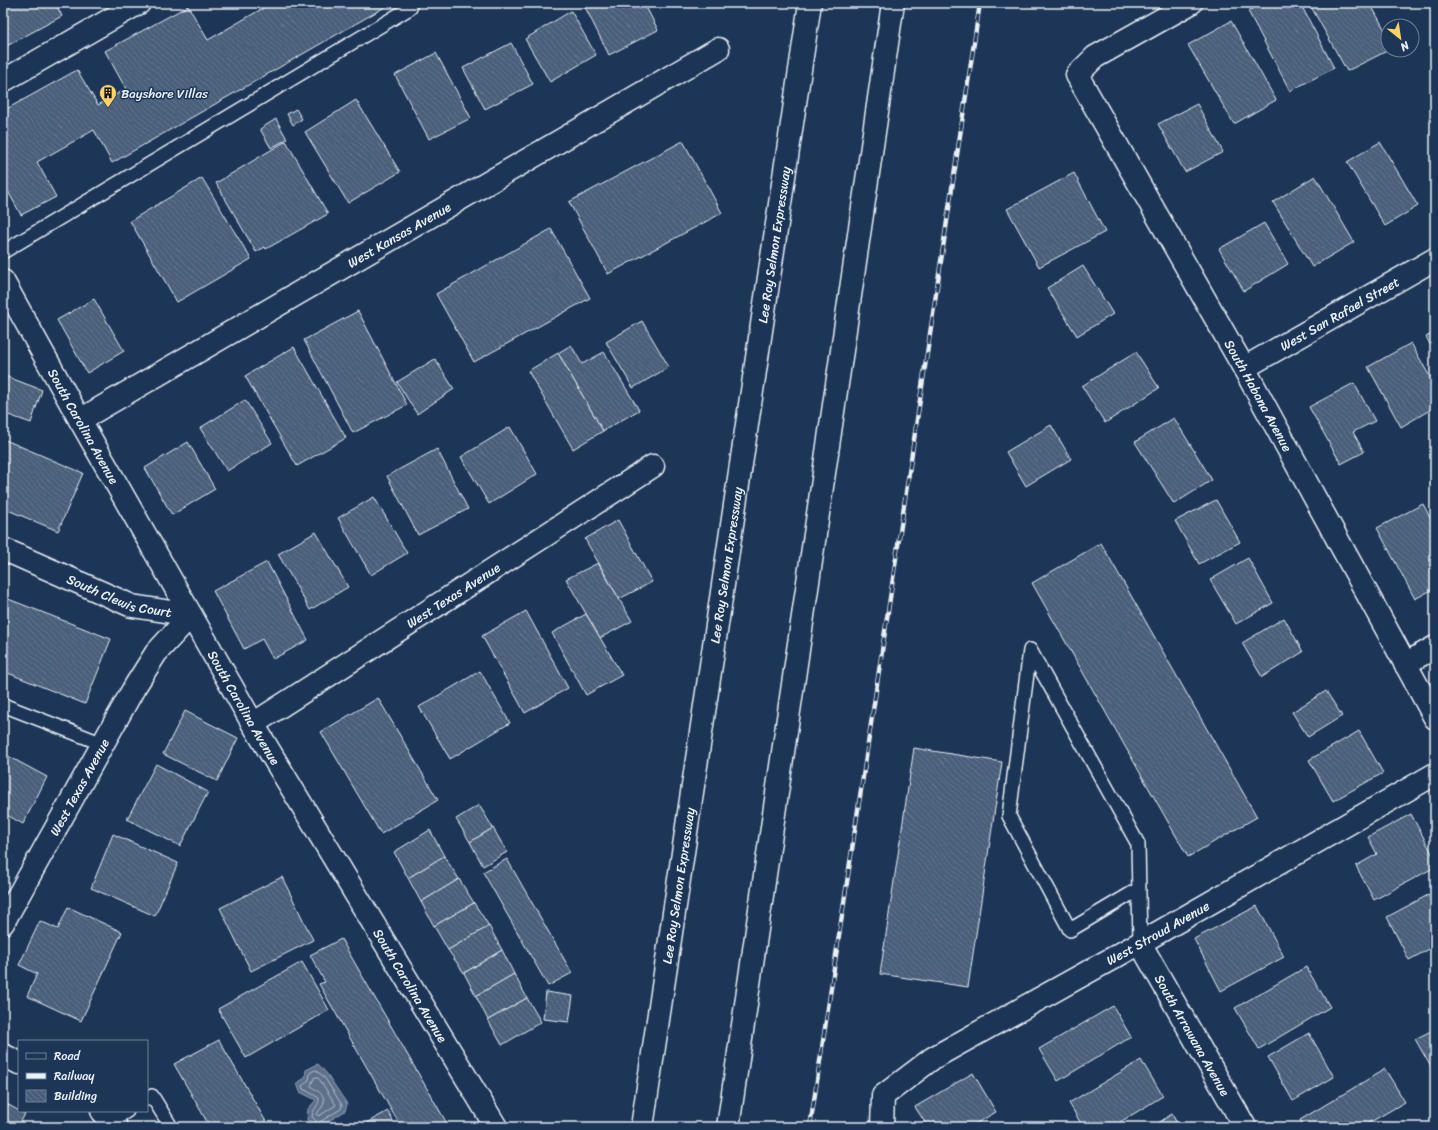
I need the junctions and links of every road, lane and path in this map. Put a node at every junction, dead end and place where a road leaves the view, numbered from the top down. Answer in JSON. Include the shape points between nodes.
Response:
{"nodes":[{"id":1,"x":139,"y":3,"type":"edge"},
{"id":2,"x":810,"y":3,"type":"edge"},
{"id":3,"x":894,"y":3,"type":"edge"},
{"id":4,"x":1190,"y":3,"type":"edge"},
{"id":5,"x":410,"y":8,"type":"dead end"},
{"id":6,"x":718,"y":49,"type":"dead end"},
{"id":7,"x":3,"y":81,"type":"edge"},
{"id":8,"x":3,"y":252,"type":"edge"},
{"id":9,"x":1435,"y":259,"type":"edge"},
{"id":10,"x":3,"y":281,"type":"edge"},
{"id":11,"x":1244,"y":368,"type":"junction"},
{"id":12,"x":80,"y":420,"type":"junction"},
{"id":13,"x":653,"y":466,"type":"dead end"},
{"id":14,"x":3,"y":549,"type":"edge"},
{"id":15,"x":191,"y":615,"type":"junction"},
{"id":16,"x":1435,"y":647,"type":"edge"},
{"id":17,"x":156,"y":653,"type":"joint"},
{"id":18,"x":1405,"y":664,"type":"junction"},
{"id":19,"x":3,"y":705,"type":"edge"},
{"id":20,"x":1435,"y":718,"type":"edge"},
{"id":21,"x":253,"y":724,"type":"junction"},
{"id":22,"x":103,"y":744,"type":"junction"},
{"id":23,"x":1435,"y":774,"type":"edge"},
{"id":24,"x":1139,"y":889,"type":"junction"},
{"id":25,"x":3,"y":923,"type":"edge"},
{"id":26,"x":1140,"y":943,"type":"junction"},
{"id":27,"x":3,"y":1055,"type":"edge"},
{"id":28,"x":18,"y":1062,"type":"edge"},
{"id":29,"x":148,"y":1098,"type":"edge"},
{"id":30,"x":171,"y":1127,"type":"edge"},
{"id":31,"x":496,"y":1127,"type":"edge"},
{"id":32,"x":642,"y":1127,"type":"edge"},
{"id":33,"x":728,"y":1127,"type":"edge"},
{"id":34,"x":882,"y":1127,"type":"edge"},
{"id":35,"x":1245,"y":1127,"type":"edge"}],
"edges":[{"from":1,"to":7,"type":"main road"},
{"from":2,"to":32,"type":"main road","name":"Lee Roy Selmon Expressway"},
{"from":3,"to":33,"type":"main road"},
{"from":4,"to":11,"type":"main road","name":"South Habana Avenue","via":[[1095,57],[1077,76]]},
{"from":5,"to":8,"type":"lane"},
{"from":6,"to":12,"type":"main road","name":"West Kansas Avenue"},
{"from":9,"to":11,"type":"main road","name":"West San Rafael Street"},
{"from":10,"to":12,"type":"main road","name":"South Carolina Avenue"},
{"from":11,"to":18,"type":"main road","name":"South Habana Avenue"},
{"from":12,"to":15,"type":"main road","name":"South Carolina Avenue"},
{"from":13,"to":21,"type":"main road","name":"West Texas Avenue"},
{"from":14,"to":15,"type":"main road","name":"South Clewis Court","via":[[132,606]]},
{"from":15,"to":17,"type":"main road","name":"South Clewis Court"},
{"from":15,"to":21,"type":"main road","name":"South Carolina Avenue"},
{"from":16,"to":18,"type":"main road"},
{"from":17,"to":22,"type":"main road","name":"West Texas Avenue"},
{"from":18,"to":20,"type":"main road","name":"South Habana Avenue"},
{"from":19,"to":22,"type":"lane"},
{"from":21,"to":31,"type":"main road","name":"South Carolina Avenue"},
{"from":22,"to":25,"type":"main road","name":"West Texas Avenue"},
{"from":23,"to":26,"type":"main road","name":"West Stroud Avenue"},
{"from":24,"to":24,"type":"lane","via":[[1138,844],[1030,650],[1009,816],[1070,930]]},
{"from":24,"to":26,"type":"lane"},
{"from":26,"to":34,"type":"main road","name":"West Stroud Avenue","via":[[933,1058],[883,1096]]},
{"from":26,"to":35,"type":"main road","name":"South Arrawana Avenue"},
{"from":27,"to":28,"type":"main road"},
{"from":29,"to":30,"type":"lane","via":[[152,1096]]}]}
